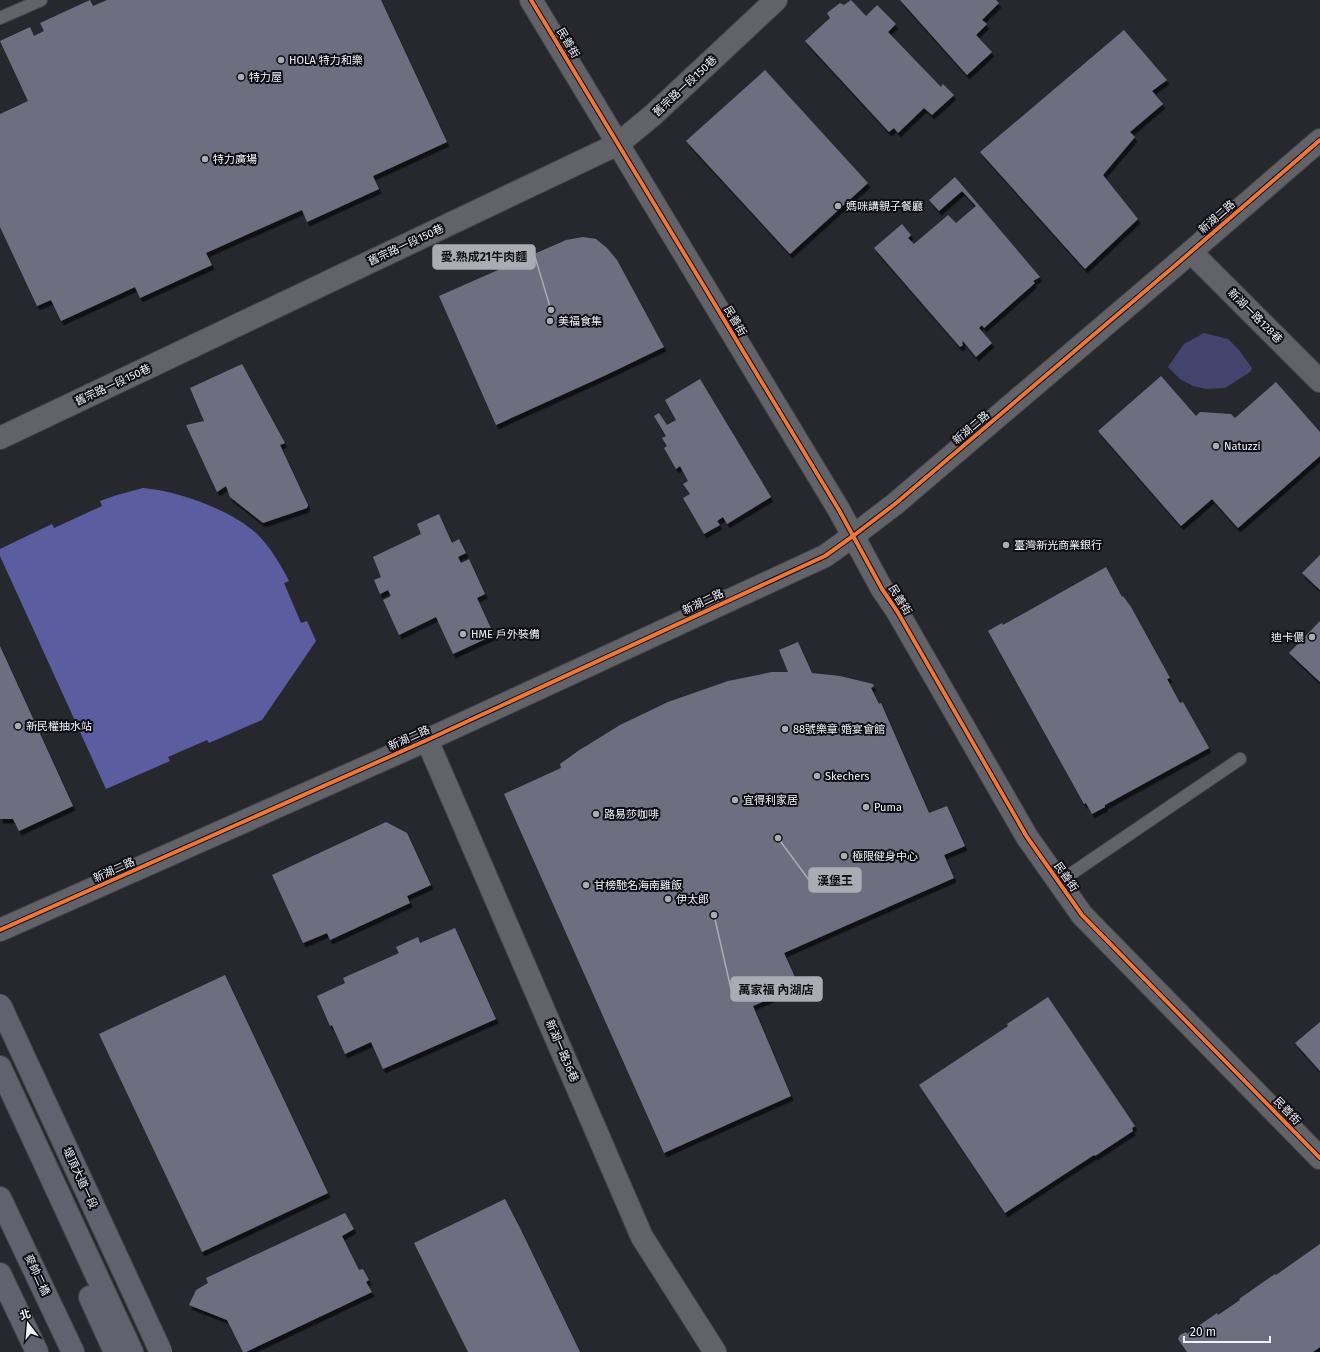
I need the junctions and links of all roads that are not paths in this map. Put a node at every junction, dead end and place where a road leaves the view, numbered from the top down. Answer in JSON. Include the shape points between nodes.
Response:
{"nodes":[{"id":1,"x":41,"y":0,"type":"edge"},
{"id":2,"x":531,"y":0,"type":"edge"},
{"id":3,"x":776,"y":0,"type":"edge"},
{"id":4,"x":0,"y":18,"type":"edge"},
{"id":5,"x":1320,"y":140,"type":"edge"},
{"id":6,"x":618,"y":144,"type":"junction"},
{"id":7,"x":1192,"y":252,"type":"junction"},
{"id":8,"x":1320,"y":380,"type":"edge"},
{"id":9,"x":0,"y":438,"type":"edge"},
{"id":10,"x":854,"y":536,"type":"junction"},
{"id":11,"x":427,"y":740,"type":"junction"},
{"id":12,"x":1240,"y":759,"type":"dead end"},
{"id":13,"x":1059,"y":882,"type":"junction"},
{"id":14,"x":0,"y":930,"type":"edge"},
{"id":15,"x":0,"y":1004,"type":"edge"},
{"id":16,"x":0,"y":1067,"type":"edge"},
{"id":17,"x":0,"y":1097,"type":"edge"},
{"id":18,"x":1320,"y":1158,"type":"edge"},
{"id":19,"x":0,"y":1198,"type":"edge"},
{"id":20,"x":0,"y":1274,"type":"edge"},
{"id":21,"x":37,"y":1352,"type":"edge"},
{"id":22,"x":73,"y":1352,"type":"edge"},
{"id":23,"x":115,"y":1352,"type":"edge"},
{"id":24,"x":132,"y":1352,"type":"edge"},
{"id":25,"x":160,"y":1352,"type":"edge"},
{"id":26,"x":715,"y":1352,"type":"edge"}],
"edges":[{"from":1,"to":4,"type":"lane"},
{"from":2,"to":6,"type":"street","name":"民善街"},
{"from":3,"to":6,"type":"street","name":"舊宗路一段150巷","via":[[653,115]]},
{"from":5,"to":7,"type":"street","name":"新湖二路"},
{"from":6,"to":9,"type":"street","name":"舊宗路一段150巷"},
{"from":6,"to":10,"type":"street","name":"民善街"},
{"from":7,"to":8,"type":"street","name":"新湖一路128巷"},
{"from":7,"to":10,"type":"street","name":"新湖二路","via":[[896,504]]},
{"from":10,"to":11,"type":"street","name":"新湖二路","via":[[825,556]]},
{"from":10,"to":13,"type":"street","name":"民善街","via":[[882,589],[1027,837]]},
{"from":11,"to":14,"type":"street","name":"新湖二路"},
{"from":11,"to":26,"type":"street","name":"新湖一路36巷","via":[[642,1237]]},
{"from":12,"to":13,"type":"lane"},
{"from":13,"to":18,"type":"street","name":"民善街","via":[[1082,915]]},
{"from":15,"to":25,"type":"highway","bridge":true},
{"from":16,"to":24,"type":"highway"},
{"from":17,"to":23,"type":"highway"},
{"from":19,"to":22,"type":"highway","name":"麥帥二橋"},
{"from":20,"to":21,"type":"highway"}]}
